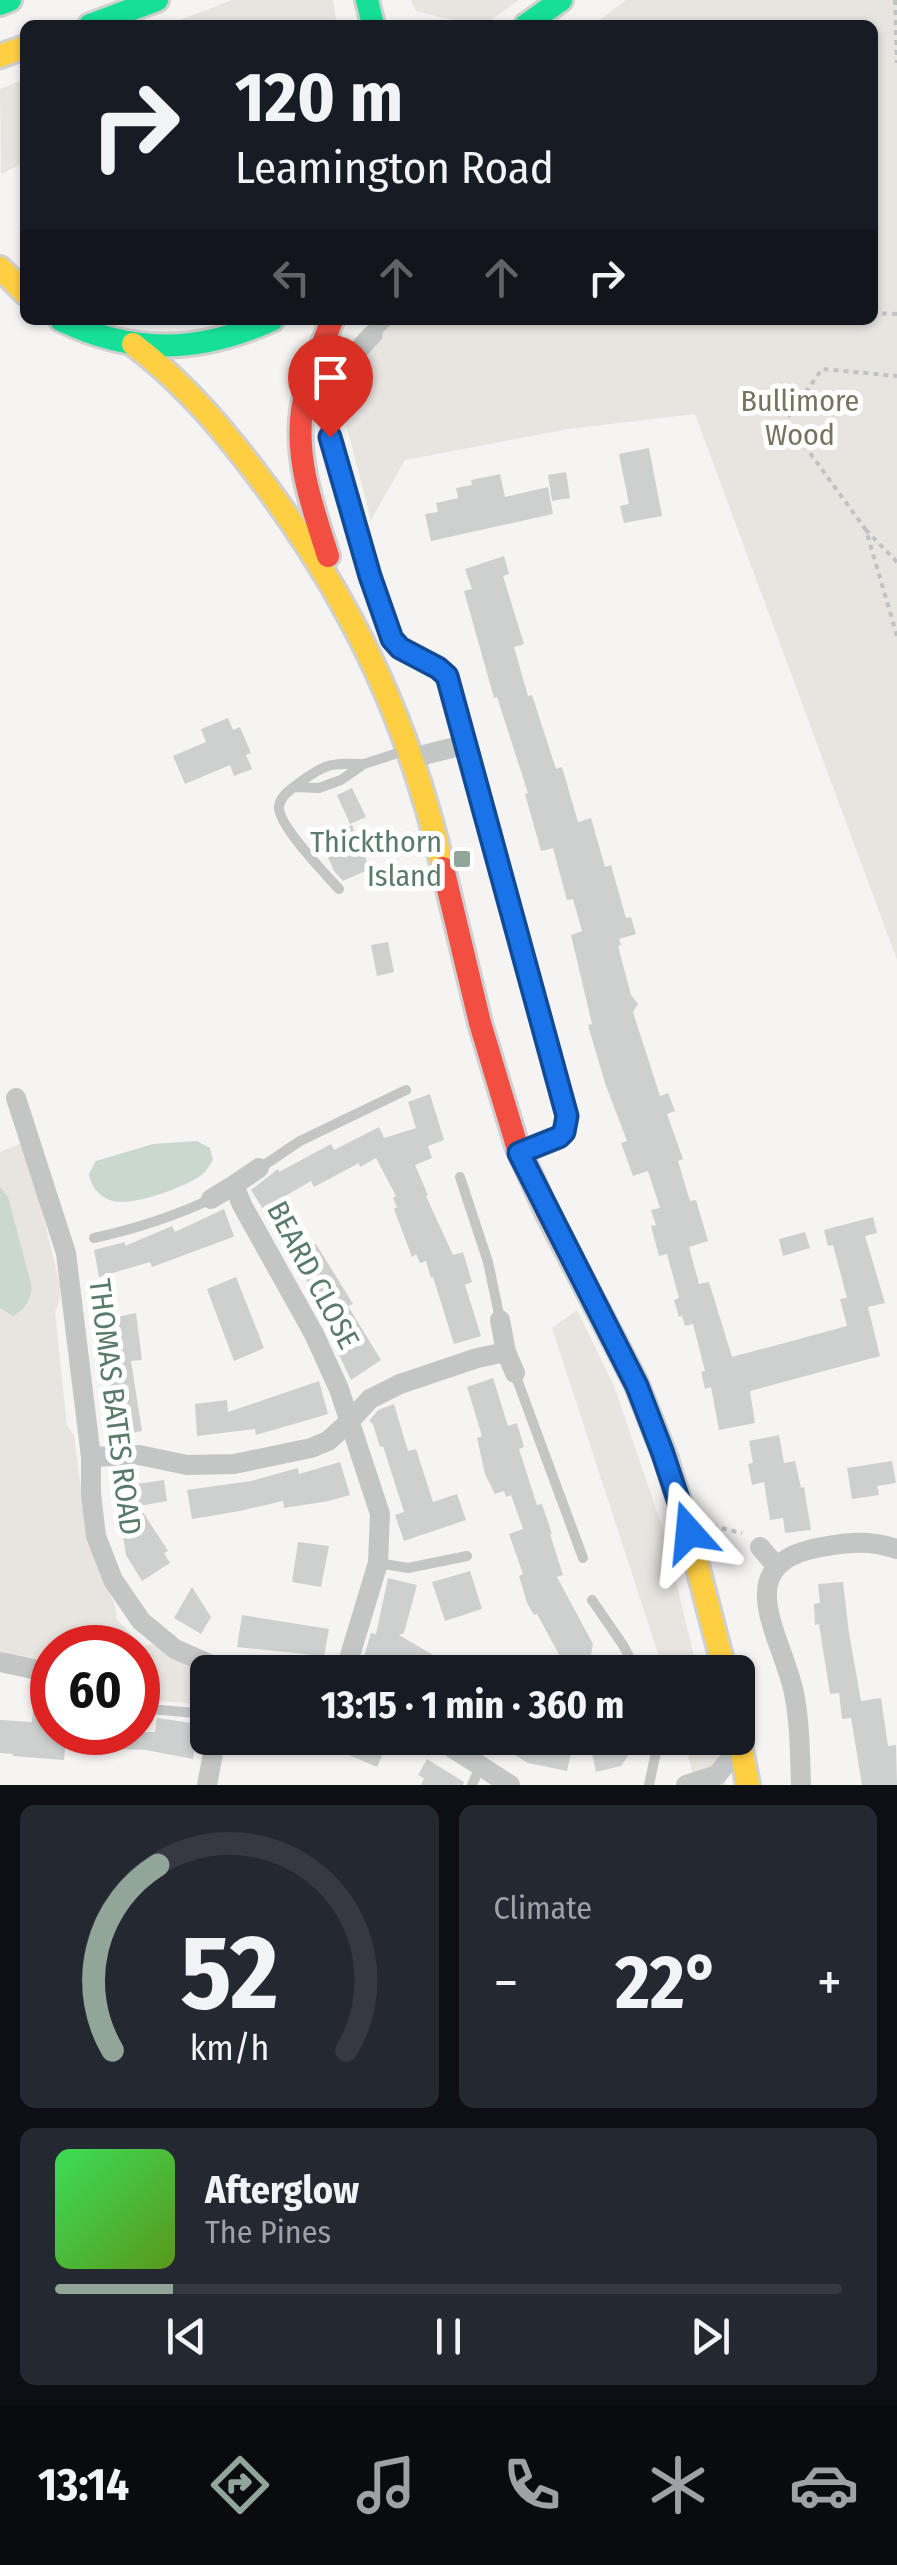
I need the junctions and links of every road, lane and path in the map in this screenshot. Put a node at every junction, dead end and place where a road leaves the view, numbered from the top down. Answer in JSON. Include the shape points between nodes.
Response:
{"nodes":[{"id":1,"x":10,"y":0,"type":"edge"},
{"id":2,"x":157,"y":0,"type":"edge"},
{"id":3,"x":560,"y":0,"type":"edge"},
{"id":4,"x":895,"y":0,"type":"edge"},
{"id":5,"x":0,"y":4,"type":"edge"},
{"id":6,"x":103,"y":20,"type":"edge"},
{"id":7,"x":533,"y":20,"type":"edge"},
{"id":8,"x":897,"y":63,"type":"edge"},
{"id":9,"x":0,"y":268,"type":"edge"},
{"id":10,"x":20,"y":302,"type":"edge"},
{"id":11,"x":69,"y":325,"type":"edge"},
{"id":12,"x":262,"y":325,"type":"edge"},
{"id":13,"x":330,"y":325,"type":"edge"},
{"id":14,"x":381,"y":327,"type":"edge"},
{"id":15,"x":133,"y":344,"type":"junction"},
{"id":16,"x":897,"y":376,"type":"edge"},
{"id":17,"x":866,"y":530,"type":"junction"},
{"id":18,"x":897,"y":562,"type":"edge"},
{"id":19,"x":342,"y":596,"type":"junction"},
{"id":20,"x":897,"y":636,"type":"edge"},
{"id":21,"x":467,"y":744,"type":"junction"},
{"id":22,"x":410,"y":754,"type":"junction"},
{"id":23,"x":364,"y":764,"type":"junction"},
{"id":24,"x":294,"y":787,"type":"junction"},
{"id":25,"x":339,"y":889,"type":"dead end"},
{"id":26,"x":406,"y":1090,"type":"dead end"},
{"id":27,"x":16,"y":1098,"type":"dead end"},
{"id":28,"x":519,"y":1153,"type":"junction"},
{"id":29,"x":259,"y":1168,"type":"joint"},
{"id":30,"x":460,"y":1177,"type":"dead end"},
{"id":31,"x":234,"y":1185,"type":"junction"},
{"id":32,"x":210,"y":1199,"type":"joint"},
{"id":33,"x":94,"y":1238,"type":"dead end"},
{"id":34,"x":500,"y":1320,"type":"joint"},
{"id":35,"x":506,"y":1352,"type":"junction"},
{"id":36,"x":515,"y":1373,"type":"joint"},
{"id":37,"x":350,"y":1422,"type":"junction"},
{"id":38,"x":91,"y":1457,"type":"junction"},
{"id":39,"x":684,"y":1516,"type":"junction"},
{"id":40,"x":756,"y":1541,"type":"joint"},
{"id":41,"x":897,"y":1549,"type":"edge"},
{"id":42,"x":467,"y":1556,"type":"dead end"},
{"id":43,"x":583,"y":1558,"type":"dead end"},
{"id":44,"x":378,"y":1563,"type":"junction"},
{"id":45,"x":777,"y":1567,"type":"junction"},
{"id":46,"x":592,"y":1600,"type":"dead end"},
{"id":47,"x":350,"y":1655,"type":"edge"},
{"id":48,"x":628,"y":1655,"type":"edge"},
{"id":49,"x":721,"y":1655,"type":"edge"},
{"id":50,"x":190,"y":1656,"type":"edge"},
{"id":51,"x":0,"y":1662,"type":"edge"},
{"id":52,"x":30,"y":1668,"type":"edge"},
{"id":53,"x":160,"y":1710,"type":"edge"},
{"id":54,"x":190,"y":1712,"type":"edge"},
{"id":55,"x":212,"y":1755,"type":"edge"},
{"id":56,"x":454,"y":1755,"type":"edge"},
{"id":57,"x":655,"y":1755,"type":"edge"},
{"id":58,"x":731,"y":1755,"type":"edge"},
{"id":59,"x":742,"y":1755,"type":"edge"},
{"id":60,"x":718,"y":1775,"type":"junction"},
{"id":61,"x":476,"y":1776,"type":"edge"},
{"id":62,"x":206,"y":1785,"type":"edge"},
{"id":63,"x":510,"y":1785,"type":"edge"},
{"id":64,"x":648,"y":1785,"type":"edge"},
{"id":65,"x":686,"y":1785,"type":"edge"},
{"id":66,"x":738,"y":1785,"type":"edge"},
{"id":67,"x":748,"y":1785,"type":"edge"},
{"id":68,"x":802,"y":1785,"type":"edge"}],
"edges":[{"from":1,"to":5,"type":"main road"},
{"from":2,"to":6,"type":"main road"},
{"from":3,"to":7,"type":"main road"},
{"from":4,"to":8,"type":"path"},
{"from":9,"to":10,"type":"main road"},
{"from":11,"to":15,"type":"main road"},
{"from":12,"to":15,"type":"main road","via":[[220,341]]},
{"from":13,"to":19,"type":"main road","via":[[304,399],[300,451]]},
{"from":14,"to":21,"type":"street","via":[[338,383],[330,437],[392,639],[447,676]]},
{"from":15,"to":19,"type":"main road","via":[[179,380],[227,435]]},
{"from":16,"to":17,"type":"path","via":[[822,370],[786,420]]},
{"from":17,"to":18,"type":"path"},
{"from":17,"to":20,"type":"path"},
{"from":19,"to":22,"type":"main road"},
{"from":21,"to":22,"type":"street"},
{"from":21,"to":28,"type":"street","via":[[567,1116],[559,1137]]},
{"from":22,"to":23,"type":"lane"},
{"from":22,"to":28,"type":"main road"},
{"from":23,"to":24,"type":"lane","via":[[319,788]]},
{"from":23,"to":24,"type":"lane","via":[[332,763]]},
{"from":24,"to":25,"type":"lane","via":[[283,796],[280,816]]},
{"from":26,"to":29,"type":"lane"},
{"from":27,"to":38,"type":"street","name":"THOMAS BATES ROAD","via":[[66,1253]]},
{"from":28,"to":39,"type":"main road","via":[[637,1386]]},
{"from":29,"to":31,"type":"street","name":"BEARD CLOSE"},
{"from":30,"to":34,"type":"lane"},
{"from":31,"to":32,"type":"street"},
{"from":31,"to":37,"type":"street","name":"BEARD CLOSE","via":[[314,1334]]},
{"from":32,"to":33,"type":"lane"},
{"from":34,"to":35,"type":"street"},
{"from":35,"to":36,"type":"street"},
{"from":35,"to":37,"type":"street","via":[[400,1384],[370,1399]]},
{"from":36,"to":43,"type":"lane"},
{"from":37,"to":38,"type":"street","via":[[312,1448],[234,1464]]},
{"from":37,"to":44,"type":"street","name":"BEARD CLOSE","via":[[380,1514]]},
{"from":38,"to":50,"type":"street","name":"THOMAS BATES ROAD","via":[[96,1536],[113,1580],[141,1621]]},
{"from":39,"to":40,"type":"path"},
{"from":39,"to":49,"type":"main road"},
{"from":40,"to":45,"type":"street"},
{"from":41,"to":45,"type":"street","via":[[847,1542],[792,1554]]},
{"from":42,"to":44,"type":"lane","via":[[408,1568]]},
{"from":44,"to":47,"type":"street","name":"BEARD CLOSE"},
{"from":45,"to":68,"type":"street","via":[[766,1598],[794,1692]]},
{"from":46,"to":48,"type":"lane"},
{"from":51,"to":52,"type":"street"},
{"from":53,"to":54,"type":"lane"},
{"from":55,"to":62,"type":"street"},
{"from":56,"to":61,"type":"street"},
{"from":57,"to":64,"type":"lane"},
{"from":58,"to":60,"type":"street"},
{"from":59,"to":67,"type":"main road"},
{"from":60,"to":65,"type":"street"},
{"from":60,"to":66,"type":"street"},
{"from":61,"to":63,"type":"street"}]}
